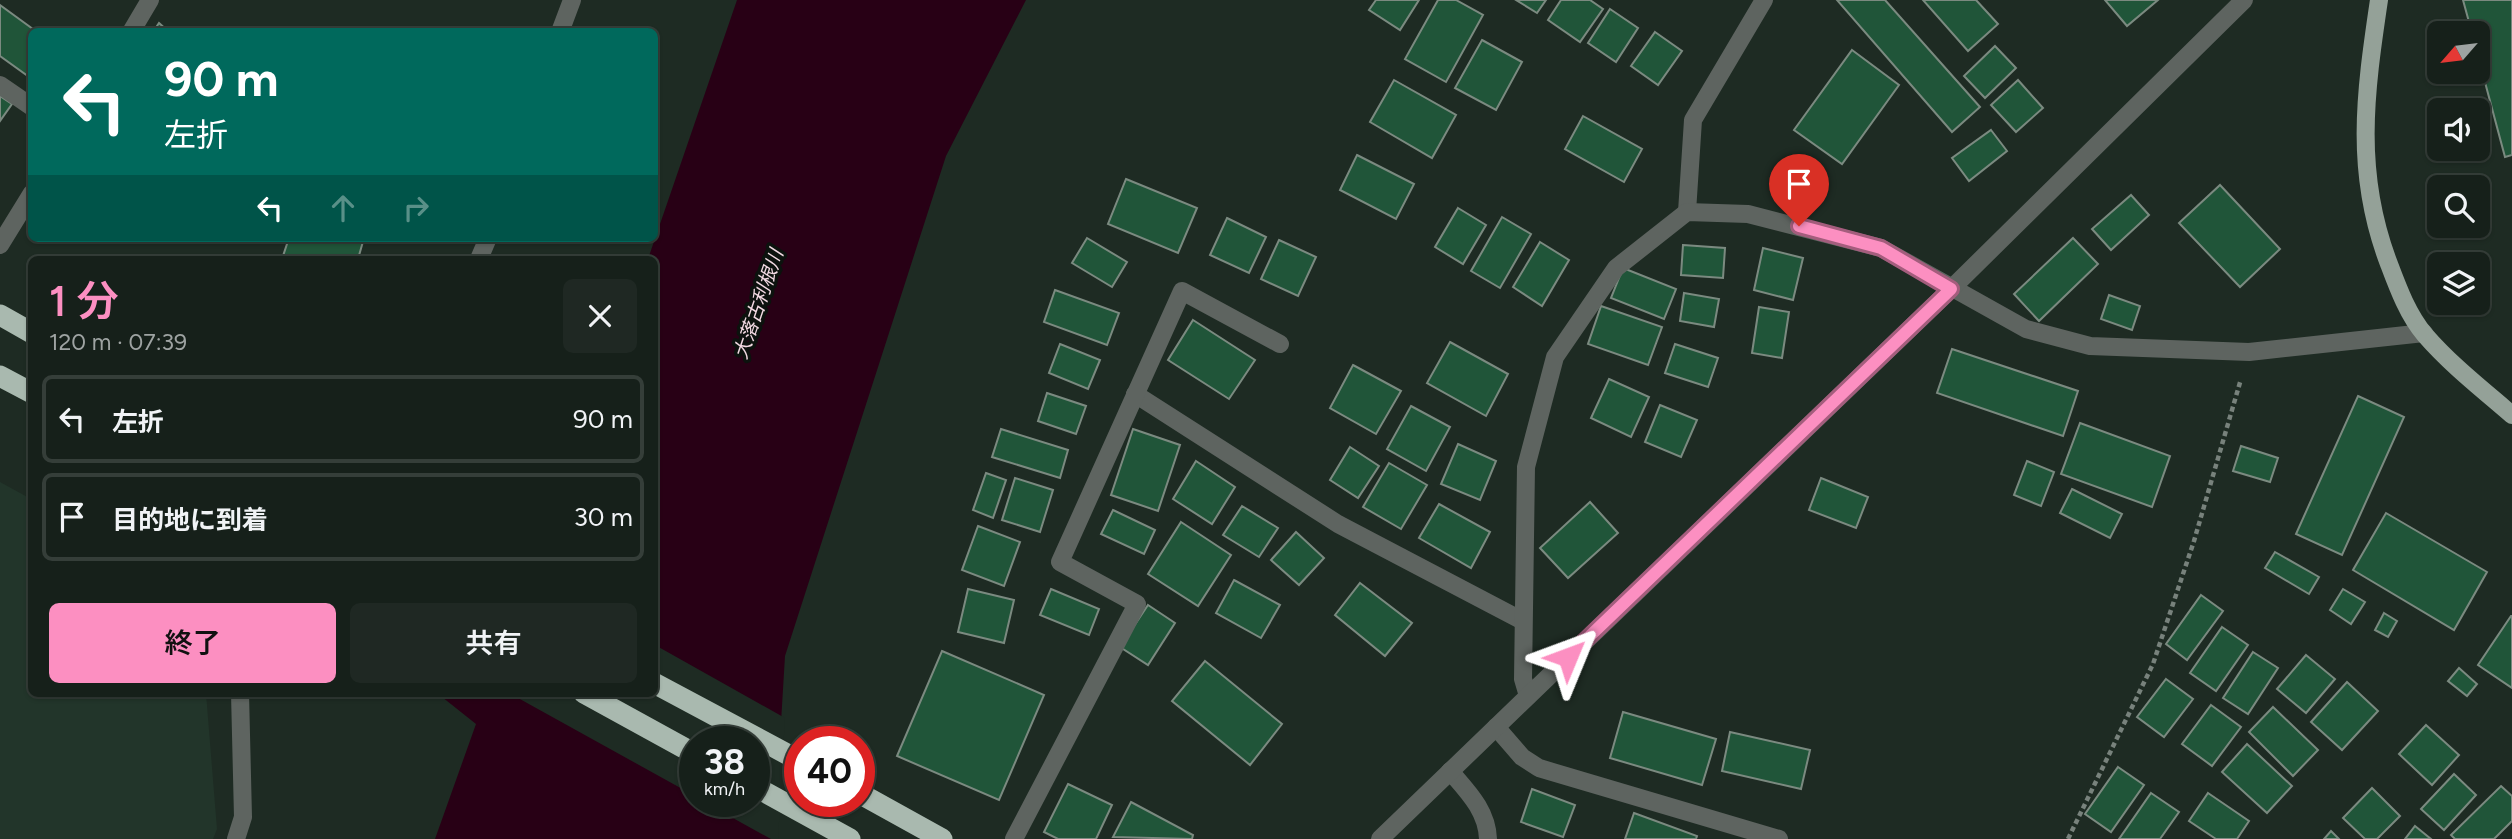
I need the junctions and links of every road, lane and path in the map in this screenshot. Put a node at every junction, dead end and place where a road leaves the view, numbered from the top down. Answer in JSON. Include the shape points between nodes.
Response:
{"nodes":[{"id":1,"x":150,"y":0,"type":"edge"},
{"id":2,"x":572,"y":0,"type":"edge"},
{"id":3,"x":1764,"y":0,"type":"edge"},
{"id":4,"x":2244,"y":0,"type":"edge"},
{"id":5,"x":2379,"y":0,"type":"edge"},
{"id":6,"x":133,"y":28,"type":"edge"},
{"id":7,"x":562,"y":28,"type":"edge"},
{"id":8,"x":0,"y":85,"type":"edge"},
{"id":9,"x":28,"y":104,"type":"edge"},
{"id":10,"x":28,"y":199,"type":"edge"},
{"id":11,"x":1687,"y":212,"type":"junction"},
{"id":12,"x":0,"y":244,"type":"edge"},
{"id":13,"x":1951,"y":289,"type":"junction"},
{"id":14,"x":0,"y":315,"type":"edge"},
{"id":15,"x":28,"y":331,"type":"edge"},
{"id":16,"x":2424,"y":333,"type":"junction"},
{"id":17,"x":1280,"y":344,"type":"dead end"},
{"id":18,"x":2249,"y":352,"type":"junction"},
{"id":19,"x":0,"y":376,"type":"edge"},
{"id":20,"x":28,"y":391,"type":"edge"},
{"id":21,"x":1135,"y":394,"type":"junction"},
{"id":22,"x":2512,"y":415,"type":"edge"},
{"id":23,"x":1524,"y":621,"type":"junction"},
{"id":24,"x":658,"y":685,"type":"edge"},
{"id":25,"x":1528,"y":696,"type":"junction"},
{"id":26,"x":240,"y":697,"type":"edge"},
{"id":27,"x":590,"y":697,"type":"edge"},
{"id":28,"x":1496,"y":727,"type":"junction"},
{"id":29,"x":679,"y":745,"type":"edge"},
{"id":30,"x":784,"y":752,"type":"edge"},
{"id":31,"x":1450,"y":771,"type":"junction"},
{"id":32,"x":770,"y":795,"type":"edge"},
{"id":33,"x":875,"y":802,"type":"edge"},
{"id":34,"x":236,"y":839,"type":"edge"},
{"id":35,"x":850,"y":839,"type":"edge"},
{"id":36,"x":942,"y":839,"type":"edge"},
{"id":37,"x":1014,"y":839,"type":"edge"},
{"id":38,"x":1380,"y":839,"type":"edge"},
{"id":39,"x":1488,"y":839,"type":"edge"},
{"id":40,"x":1779,"y":839,"type":"edge"},
{"id":41,"x":2068,"y":839,"type":"edge"}],
"edges":[{"from":1,"to":6,"type":"street"},
{"from":2,"to":7,"type":"street"},
{"from":3,"to":11,"type":"street","via":[[1693,120]]},
{"from":4,"to":13,"type":"street"},
{"from":5,"to":16,"type":"main road","via":[[2365,94],[2368,190],[2399,292]]},
{"from":8,"to":9,"type":"street"},
{"from":10,"to":12,"type":"street"},
{"from":11,"to":13,"type":"street","via":[[1748,214],[1847,238],[1881,248]]},
{"from":11,"to":23,"type":"street","via":[[1616,268],[1555,357],[1526,467]]},
{"from":13,"to":18,"type":"street","via":[[2026,329],[2090,345]]},
{"from":13,"to":25,"type":"street"},
{"from":14,"to":15,"type":"highway"},
{"from":16,"to":18,"type":"street"},
{"from":16,"to":22,"type":"main road"},
{"from":17,"to":21,"type":"street","via":[[1182,291]]},
{"from":18,"to":41,"type":"path","via":[[2153,664]]},
{"from":19,"to":20,"type":"highway"},
{"from":21,"to":23,"type":"street","via":[[1338,524]]},
{"from":21,"to":37,"type":"street","via":[[1060,562],[1137,604]]},
{"from":23,"to":25,"type":"street","via":[[1523,679]]},
{"from":24,"to":30,"type":"highway"},
{"from":25,"to":28,"type":"street"},
{"from":26,"to":34,"type":"street","via":[[243,817]]},
{"from":27,"to":29,"type":"highway"},
{"from":28,"to":31,"type":"street"},
{"from":28,"to":40,"type":"street","via":[[1522,757],[1539,768]]},
{"from":31,"to":38,"type":"street"},
{"from":31,"to":39,"type":"street","via":[[1477,803]]},
{"from":32,"to":35,"type":"highway"},
{"from":33,"to":36,"type":"highway"}]}
